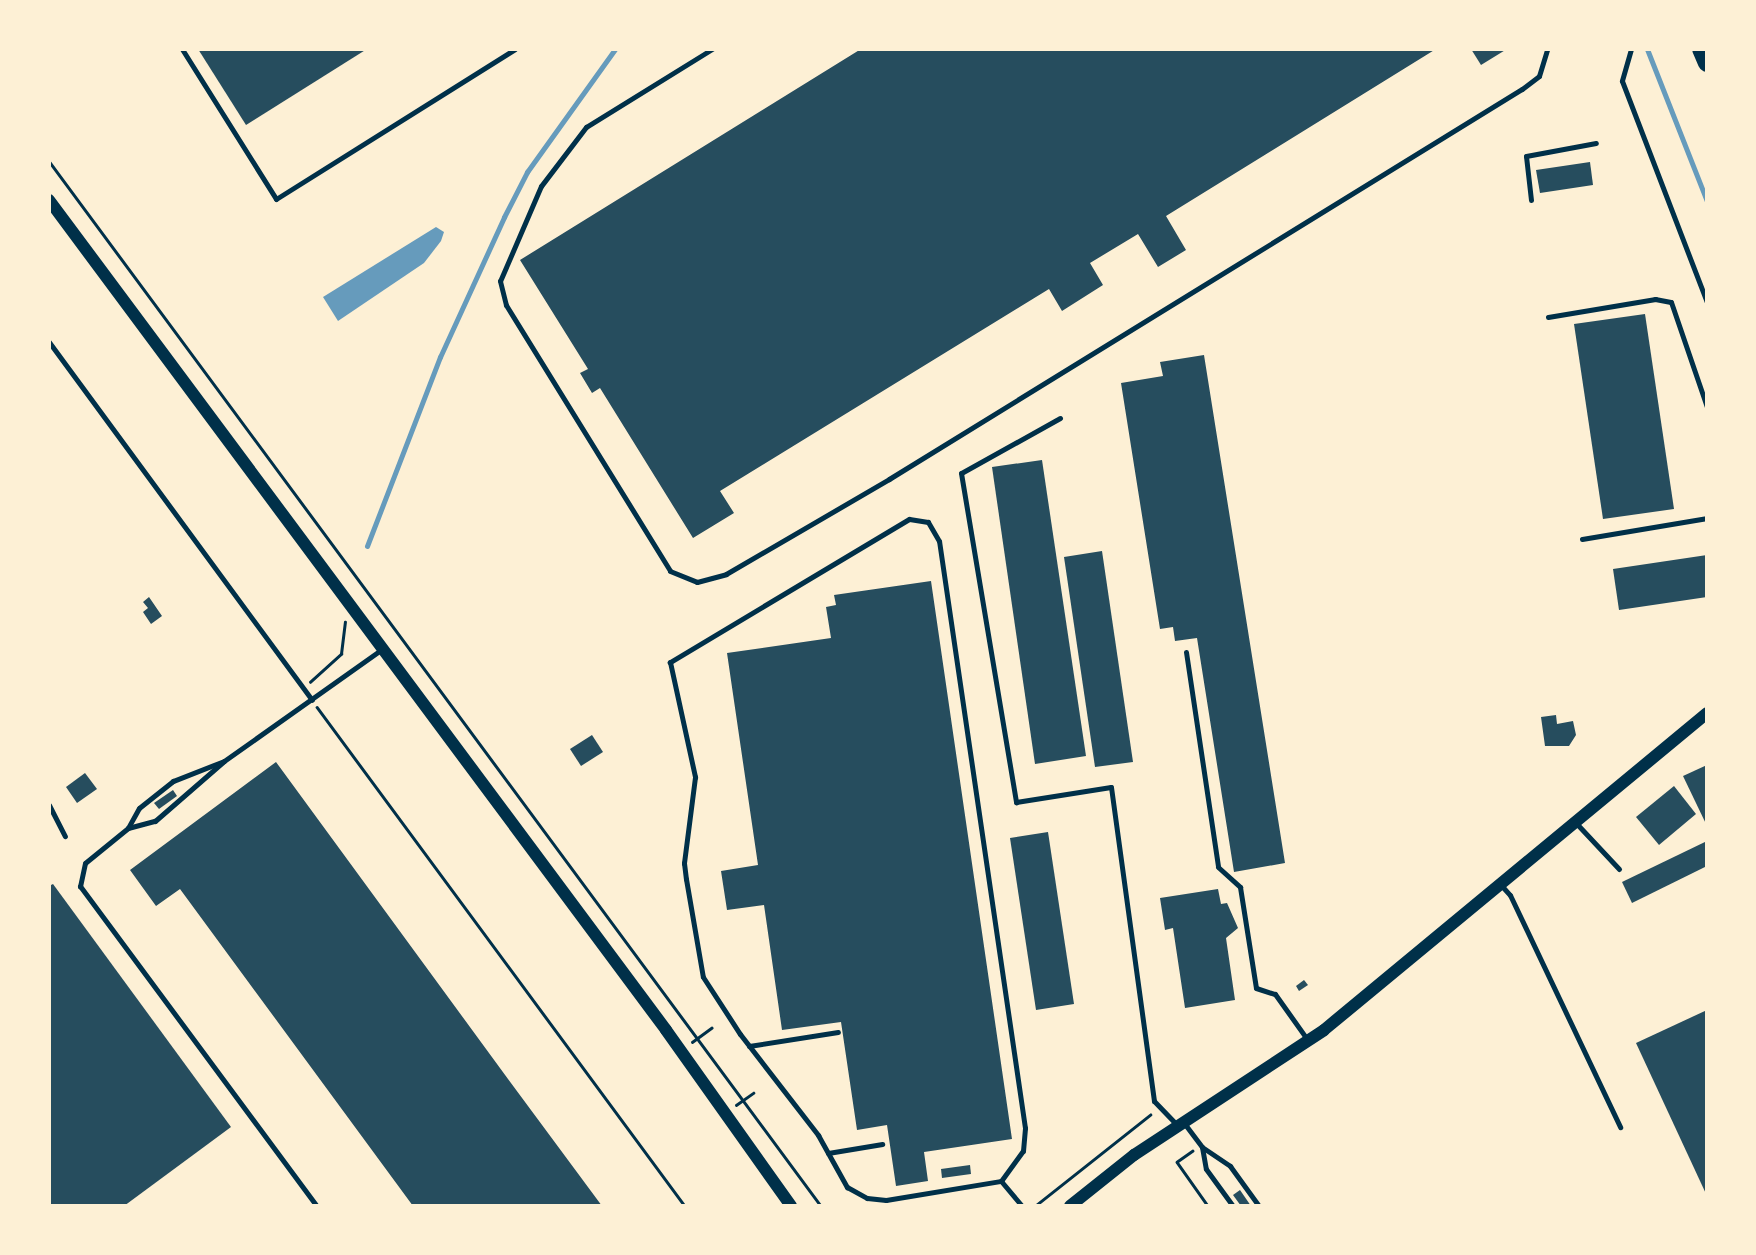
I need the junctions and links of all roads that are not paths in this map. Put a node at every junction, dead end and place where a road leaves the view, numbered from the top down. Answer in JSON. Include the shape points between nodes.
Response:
{"nodes":[{"id":1,"x":182,"y":49,"type":"edge"},
{"id":2,"x":515,"y":49,"type":"edge"},
{"id":3,"x":712,"y":49,"type":"edge"},
{"id":4,"x":1547,"y":49,"type":"edge"},
{"id":5,"x":1631,"y":49,"type":"edge"},
{"id":6,"x":1701,"y":49,"type":"edge"},
{"id":7,"x":1707,"y":63,"type":"edge"},
{"id":8,"x":1596,"y":143,"type":"dead end"},
{"id":9,"x":49,"y":200,"type":"edge"},
{"id":10,"x":1531,"y":200,"type":"dead end"},
{"id":11,"x":1707,"y":303,"type":"edge"},
{"id":12,"x":1548,"y":317,"type":"dead end"},
{"id":13,"x":49,"y":342,"type":"edge"},
{"id":14,"x":1707,"y":407,"type":"edge"},
{"id":15,"x":1060,"y":418,"type":"dead end"},
{"id":16,"x":1707,"y":518,"type":"edge"},
{"id":17,"x":1582,"y":539,"type":"dead end"},
{"id":18,"x":380,"y":650,"type":"junction"},
{"id":19,"x":1186,"y":652,"type":"dead end"},
{"id":20,"x":312,"y":700,"type":"junction"},
{"id":21,"x":1707,"y":713,"type":"edge"},
{"id":22,"x":224,"y":761,"type":"junction"},
{"id":23,"x":49,"y":805,"type":"edge"},
{"id":24,"x":1573,"y":821,"type":"junction"},
{"id":25,"x":128,"y":828,"type":"junction"},
{"id":26,"x":65,"y":836,"type":"dead end"},
{"id":27,"x":1619,"y":869,"type":"dead end"},
{"id":28,"x":1500,"y":884,"type":"junction"},
{"id":29,"x":838,"y":1032,"type":"dead end"},
{"id":30,"x":1309,"y":1042,"type":"junction"},
{"id":31,"x":749,"y":1046,"type":"junction"},
{"id":32,"x":1181,"y":1124,"type":"junction"},
{"id":33,"x":1620,"y":1127,"type":"dead end"},
{"id":34,"x":882,"y":1144,"type":"dead end"},
{"id":35,"x":1202,"y":1146,"type":"junction"},
{"id":36,"x":828,"y":1153,"type":"junction"},
{"id":37,"x":1001,"y":1181,"type":"junction"},
{"id":38,"x":317,"y":1206,"type":"edge"},
{"id":39,"x":791,"y":1206,"type":"edge"},
{"id":40,"x":1022,"y":1206,"type":"edge"},
{"id":41,"x":1070,"y":1206,"type":"edge"},
{"id":42,"x":1233,"y":1206,"type":"edge"},
{"id":43,"x":1259,"y":1206,"type":"edge"}],
"edges":[{"from":1,"to":2,"type":"lane","via":[[276,199]]},
{"from":3,"to":4,"type":"lane","via":[[586,127],[541,186],[500,281],[506,305],[670,571],[697,582],[726,574],[917,461],[1509,97],[1539,76]]},
{"from":5,"to":11,"type":"lane","via":[[1622,81]]},
{"from":6,"to":7,"type":"highway"},
{"from":8,"to":10,"type":"lane","via":[[1526,156]]},
{"from":9,"to":18,"type":"street"},
{"from":12,"to":14,"type":"lane","via":[[1655,299],[1671,302]]},
{"from":13,"to":20,"type":"lane"},
{"from":15,"to":32,"type":"lane","via":[[961,472],[1016,802],[1111,787],[1154,1101]]},
{"from":16,"to":17,"type":"lane"},
{"from":18,"to":20,"type":"lane"},
{"from":18,"to":39,"type":"street"},
{"from":19,"to":30,"type":"lane","via":[[1218,867],[1240,887],[1256,988],[1275,994]]},
{"from":20,"to":22,"type":"lane"},
{"from":21,"to":24,"type":"street"},
{"from":22,"to":25,"type":"lane","via":[[155,821]]},
{"from":22,"to":25,"type":"lane","via":[[173,781],[139,808]]},
{"from":23,"to":26,"type":"lane"},
{"from":24,"to":27,"type":"lane"},
{"from":24,"to":28,"type":"street"},
{"from":25,"to":38,"type":"lane","via":[[85,863],[80,886]]},
{"from":28,"to":30,"type":"street"},
{"from":28,"to":33,"type":"lane","via":[[1510,895]]},
{"from":29,"to":31,"type":"lane"},
{"from":30,"to":32,"type":"street"},
{"from":31,"to":36,"type":"lane"},
{"from":31,"to":37,"type":"lane","via":[[703,976],[684,863],[695,776],[670,662],[888,527],[921,519],[934,527],[939,541],[1025,1128],[1023,1151]]},
{"from":32,"to":35,"type":"lane"},
{"from":32,"to":41,"type":"street"},
{"from":34,"to":36,"type":"lane"},
{"from":35,"to":42,"type":"lane","via":[[1206,1169]]},
{"from":35,"to":43,"type":"lane","via":[[1222,1158]]},
{"from":36,"to":37,"type":"lane","via":[[847,1187],[877,1200]]},
{"from":37,"to":40,"type":"lane"}]}
